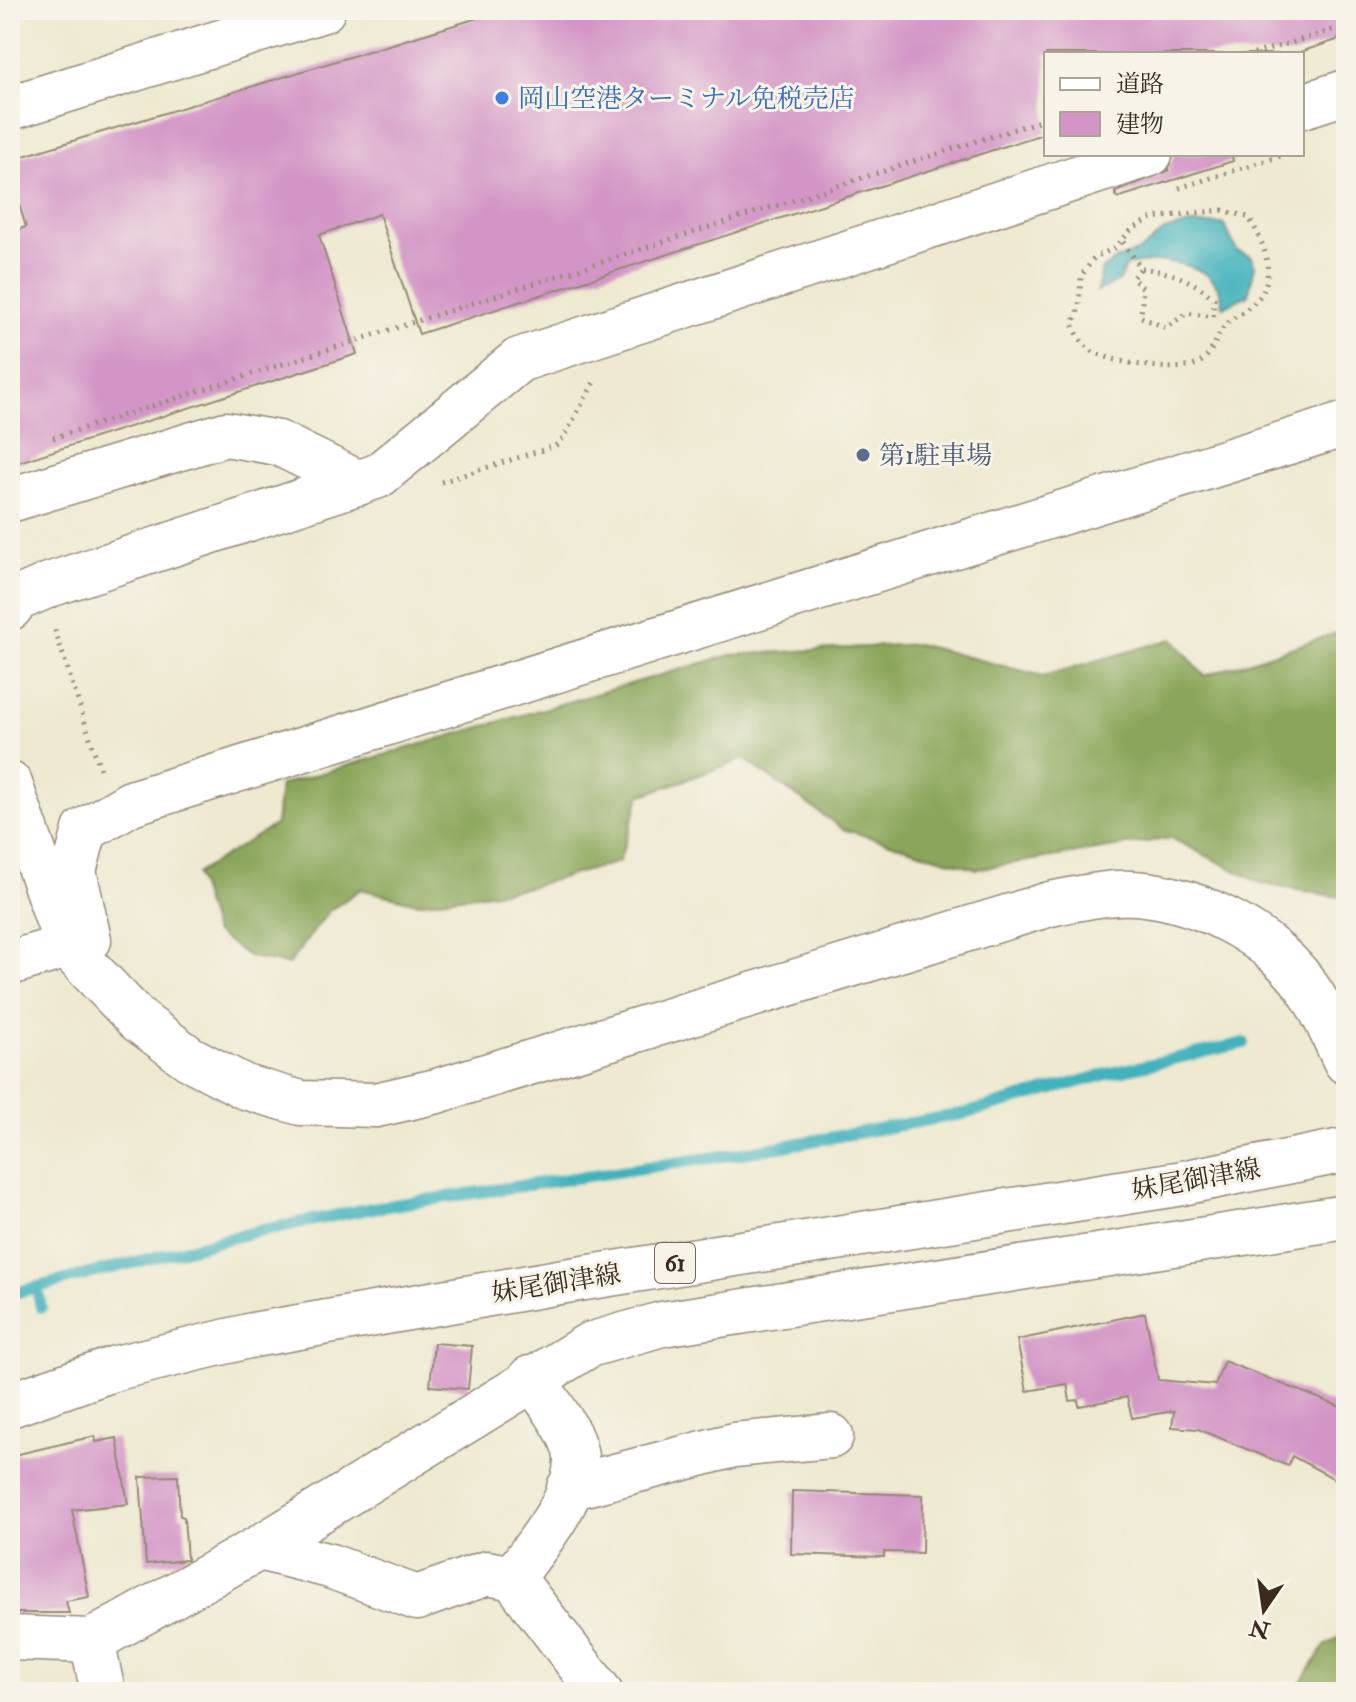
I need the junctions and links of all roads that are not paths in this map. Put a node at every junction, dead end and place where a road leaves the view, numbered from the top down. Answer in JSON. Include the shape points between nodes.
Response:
{"nodes":[{"id":1,"x":323,"y":10,"type":"edge"},
{"id":2,"x":1346,"y":92,"type":"edge"},
{"id":3,"x":1304,"y":105,"type":"edge"},
{"id":4,"x":10,"y":108,"type":"edge"},
{"id":5,"x":1162,"y":172,"type":"edge"},
{"id":6,"x":1346,"y":424,"type":"edge"},
{"id":7,"x":359,"y":483,"type":"junction"},
{"id":8,"x":10,"y":500,"type":"edge"},
{"id":9,"x":10,"y":608,"type":"edge"},
{"id":10,"x":10,"y":784,"type":"edge"},
{"id":11,"x":67,"y":946,"type":"junction"},
{"id":12,"x":10,"y":963,"type":"edge"},
{"id":13,"x":101,"y":980,"type":"junction"},
{"id":14,"x":1346,"y":1062,"type":"edge"},
{"id":15,"x":1346,"y":1150,"type":"edge"},
{"id":16,"x":1346,"y":1217,"type":"edge"},
{"id":17,"x":530,"y":1378,"type":"junction"},
{"id":18,"x":10,"y":1405,"type":"edge"},
{"id":19,"x":831,"y":1436,"type":"dead end"},
{"id":20,"x":569,"y":1488,"type":"junction"},
{"id":21,"x":259,"y":1548,"type":"junction"},
{"id":22,"x":513,"y":1578,"type":"junction"},
{"id":23,"x":10,"y":1638,"type":"edge"},
{"id":24,"x":92,"y":1641,"type":"junction"},
{"id":25,"x":103,"y":1692,"type":"edge"},
{"id":26,"x":600,"y":1692,"type":"edge"}],
"edges":[{"from":1,"to":4,"type":"street"},
{"from":2,"to":3,"type":"street"},
{"from":5,"to":7,"type":"street","via":[[519,360],[396,464]]},
{"from":6,"to":13,"type":"street","via":[[131,803],[85,830],[74,871]]},
{"from":7,"to":8,"type":"street","via":[[278,443],[226,434]]},
{"from":7,"to":9,"type":"street","via":[[49,585],[17,599]]},
{"from":10,"to":11,"type":"street"},
{"from":11,"to":12,"type":"street"},
{"from":11,"to":13,"type":"street"},
{"from":13,"to":14,"type":"street","via":[[151,1030],[189,1058],[245,1087],[301,1103],[376,1105],[437,1091],[1050,904],[1119,893],[1173,900],[1232,923],[1282,958],[1312,994]]},
{"from":15,"to":18,"type":"street","name":"妹尾御津線","number":"61","via":[[1177,1184],[253,1335],[116,1368]]},
{"from":16,"to":17,"type":"street","via":[[662,1324],[589,1345]]},
{"from":17,"to":20,"type":"street","via":[[552,1405],[576,1457]]},
{"from":17,"to":21,"type":"street"},
{"from":19,"to":20,"type":"street","via":[[734,1445]]},
{"from":20,"to":22,"type":"street"},
{"from":21,"to":22,"type":"street","via":[[330,1566],[417,1598],[487,1573]]},
{"from":21,"to":24,"type":"street"},
{"from":22,"to":26,"type":"street"},
{"from":23,"to":24,"type":"street"},
{"from":24,"to":25,"type":"street"}]}
